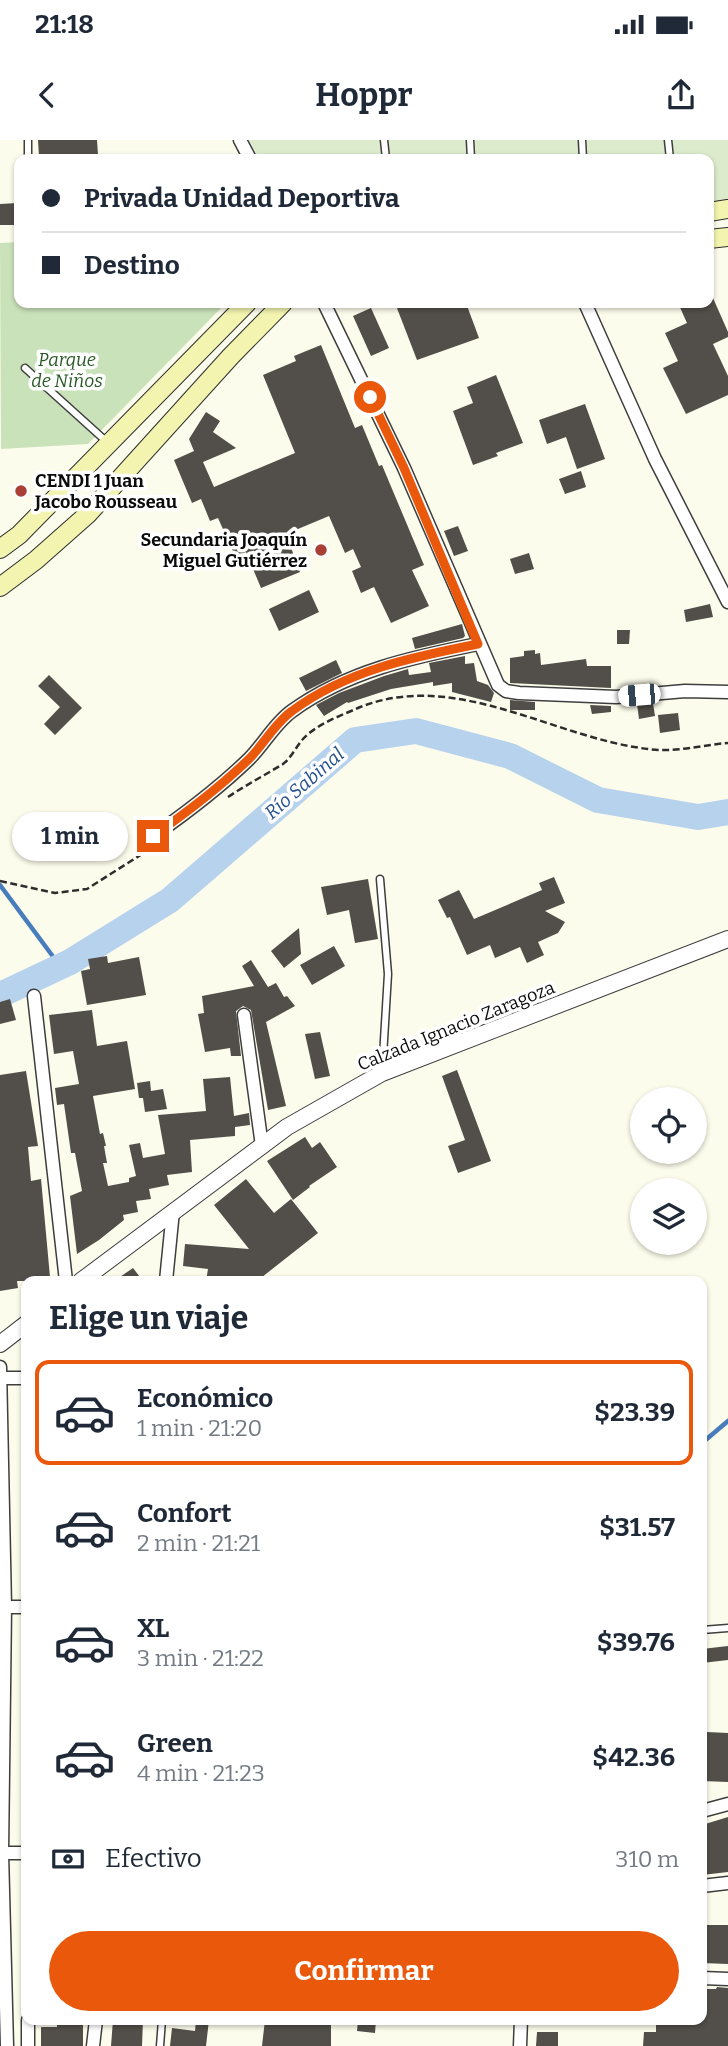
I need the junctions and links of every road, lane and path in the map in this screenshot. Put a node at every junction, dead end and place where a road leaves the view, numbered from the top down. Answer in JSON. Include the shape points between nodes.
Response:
{"nodes":[{"id":1,"x":242,"y":308,"type":"edge"},
{"id":2,"x":279,"y":308,"type":"edge"},
{"id":3,"x":326,"y":308,"type":"edge"},
{"id":4,"x":587,"y":308,"type":"edge"},
{"id":5,"x":25,"y":368,"type":"dead end"},
{"id":6,"x":109,"y":443,"type":"junction"},
{"id":7,"x":0,"y":549,"type":"edge"},
{"id":8,"x":4,"y":578,"type":"edge"},
{"id":9,"x":728,"y":602,"type":"edge"},
{"id":10,"x":478,"y":644,"type":"junction"},
{"id":11,"x":728,"y":692,"type":"edge"},
{"id":12,"x":728,"y":743,"type":"edge"},
{"id":13,"x":226,"y":799,"type":"dead end"},
{"id":14,"x":155,"y":840,"type":"joint"},
{"id":15,"x":380,"y":879,"type":"dead end"},
{"id":16,"x":0,"y":881,"type":"edge"},
{"id":17,"x":728,"y":939,"type":"edge"},
{"id":18,"x":34,"y":996,"type":"dead end"},
{"id":19,"x":244,"y":1015,"type":"dead end"},
{"id":20,"x":382,"y":1073,"type":"junction"},
{"id":21,"x":262,"y":1146,"type":"junction"},
{"id":22,"x":173,"y":1211,"type":"junction"},
{"id":23,"x":65,"y":1276,"type":"edge"},
{"id":24,"x":88,"y":1276,"type":"edge"},
{"id":25,"x":166,"y":1276,"type":"edge"},
{"id":26,"x":21,"y":1328,"type":"edge"},
{"id":27,"x":0,"y":1344,"type":"edge"},
{"id":28,"x":0,"y":1367,"type":"edge"},
{"id":29,"x":1,"y":1378,"type":"edge"},
{"id":30,"x":21,"y":1378,"type":"edge"},
{"id":31,"x":3,"y":1607,"type":"edge"},
{"id":32,"x":21,"y":1607,"type":"edge"},
{"id":33,"x":728,"y":1628,"type":"edge"},
{"id":34,"x":707,"y":1630,"type":"edge"},
{"id":35,"x":728,"y":1804,"type":"edge"},
{"id":36,"x":707,"y":1810,"type":"edge"},
{"id":37,"x":1,"y":1853,"type":"edge"},
{"id":38,"x":21,"y":1853,"type":"edge"},
{"id":39,"x":728,"y":1883,"type":"edge"},
{"id":40,"x":707,"y":1885,"type":"edge"},
{"id":41,"x":707,"y":1978,"type":"edge"},
{"id":42,"x":728,"y":1979,"type":"edge"},
{"id":43,"x":28,"y":2025,"type":"edge"},
{"id":44,"x":95,"y":2025,"type":"edge"},
{"id":45,"x":162,"y":2025,"type":"edge"},
{"id":46,"x":521,"y":2025,"type":"edge"},
{"id":47,"x":7,"y":2046,"type":"edge"},
{"id":48,"x":28,"y":2046,"type":"edge"},
{"id":49,"x":93,"y":2046,"type":"edge"},
{"id":50,"x":160,"y":2046,"type":"edge"},
{"id":51,"x":520,"y":2046,"type":"edge"}],
"edges":[{"from":1,"to":6,"type":"main road"},
{"from":2,"to":8,"type":"main road","via":[[88,514]]},
{"from":3,"to":10,"type":"street","via":[[404,468]]},
{"from":4,"to":9,"type":"street","via":[[655,459]]},
{"from":5,"to":6,"type":"lane"},
{"from":6,"to":7,"type":"main road"},
{"from":10,"to":11,"type":"street","via":[[498,685],[506,691],[616,697]]},
{"from":10,"to":14,"type":"street","via":[[371,669],[323,691],[289,712],[250,758]]},
{"from":12,"to":13,"type":"path","via":[[650,750],[452,698],[400,696],[325,722],[304,737],[286,762]]},
{"from":14,"to":16,"type":"path","via":[[87,889],[55,893]]},
{"from":15,"to":20,"type":"lane","via":[[388,974]]},
{"from":17,"to":20,"type":"street","name":"Calzada Ignacio Zaragoza"},
{"from":18,"to":23,"type":"street"},
{"from":19,"to":21,"type":"street"},
{"from":20,"to":21,"type":"street","name":"Calzada Ignacio Zaragoza"},
{"from":21,"to":22,"type":"street","name":"Calzada Ignacio Zaragoza"},
{"from":22,"to":24,"type":"street","name":"Calzada Ignacio Zaragoza"},
{"from":22,"to":25,"type":"street"},
{"from":26,"to":27,"type":"street"},
{"from":28,"to":29,"type":"street"},
{"from":29,"to":30,"type":"street"},
{"from":29,"to":31,"type":"street"},
{"from":31,"to":32,"type":"street"},
{"from":31,"to":37,"type":"street"},
{"from":33,"to":34,"type":"lane"},
{"from":35,"to":36,"type":"street"},
{"from":37,"to":38,"type":"street"},
{"from":37,"to":47,"type":"street"},
{"from":39,"to":40,"type":"street"},
{"from":41,"to":42,"type":"street"},
{"from":43,"to":48,"type":"street"},
{"from":44,"to":49,"type":"street"},
{"from":45,"to":50,"type":"lane"},
{"from":46,"to":51,"type":"street"}]}
